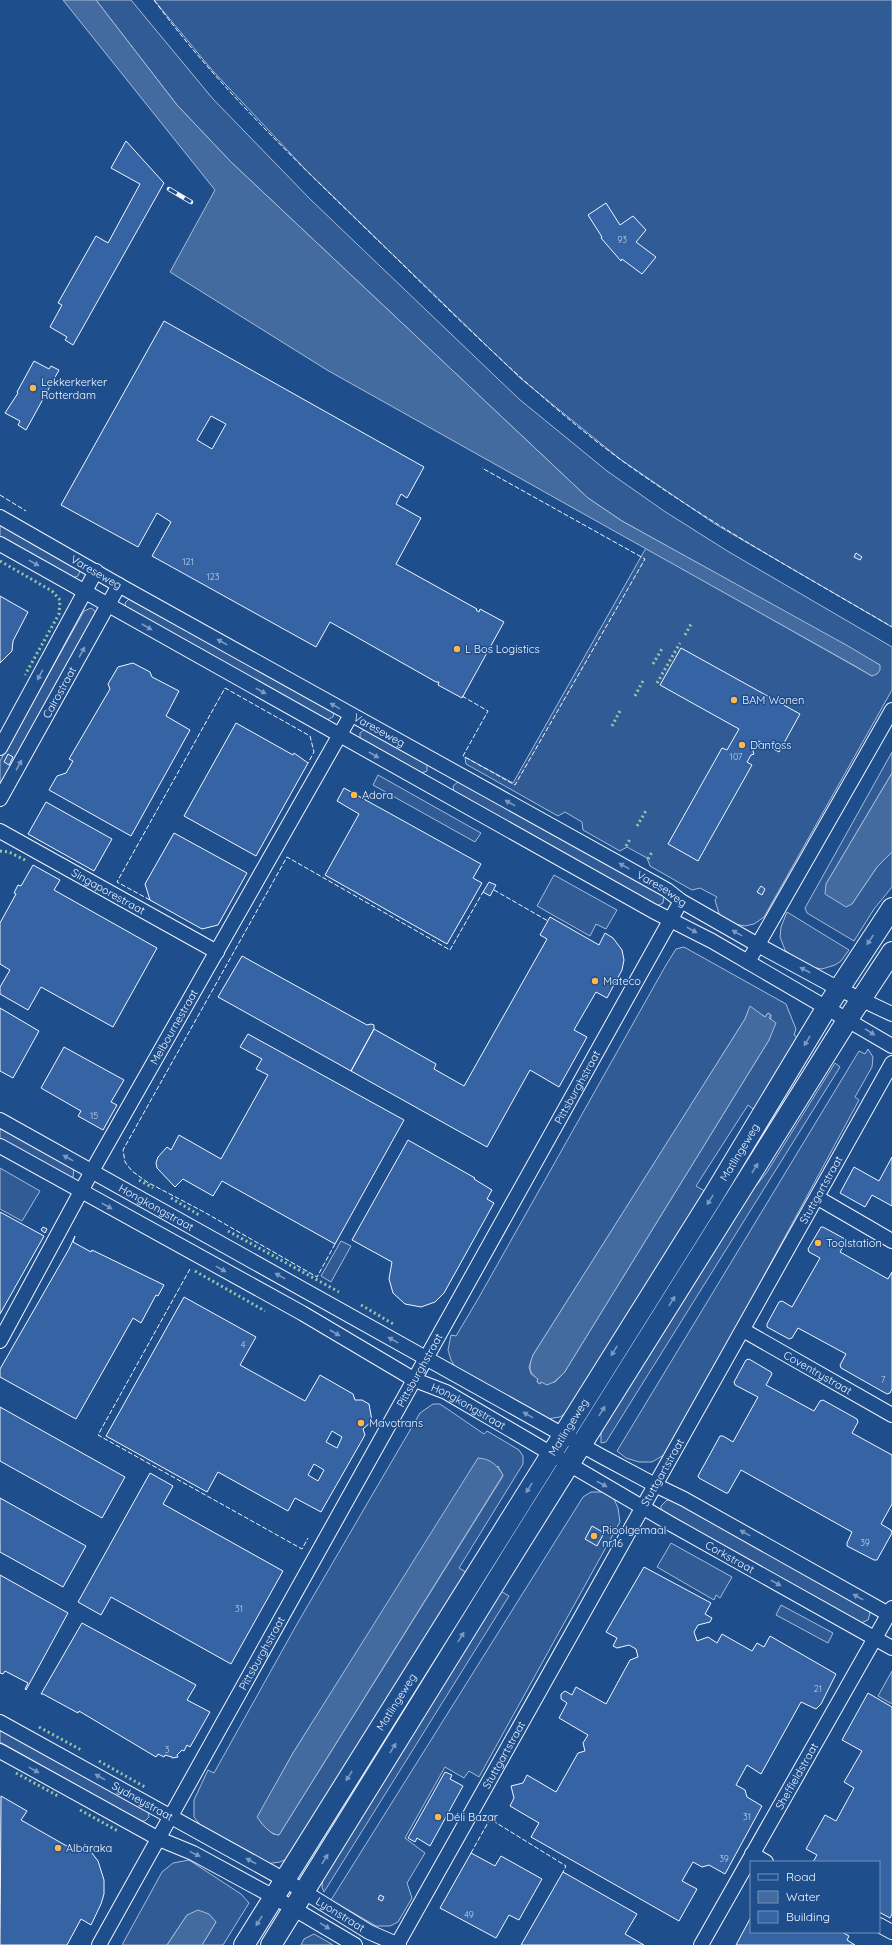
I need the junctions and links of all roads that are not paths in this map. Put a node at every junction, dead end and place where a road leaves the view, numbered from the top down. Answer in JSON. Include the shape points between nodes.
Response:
{"nodes":[{"id":1,"x":0,"y":517,"type":"edge"},
{"id":2,"x":0,"y":544,"type":"edge"},
{"id":3,"x":96,"y":571,"type":"junction"},
{"id":4,"x":119,"y":585,"type":"junction"},
{"id":5,"x":85,"y":591,"type":"junction"},
{"id":6,"x":108,"y":605,"type":"junction"},
{"id":7,"x":892,"y":710,"type":"edge"},
{"id":8,"x":351,"y":715,"type":"junction"},
{"id":9,"x":339,"y":735,"type":"junction"},
{"id":10,"x":0,"y":748,"type":"edge"},
{"id":11,"x":0,"y":799,"type":"edge"},
{"id":12,"x":0,"y":831,"type":"edge"},
{"id":13,"x":681,"y":901,"type":"junction"},
{"id":14,"x":892,"y":908,"type":"edge"},
{"id":15,"x":672,"y":919,"type":"junction"},
{"id":16,"x":758,"y":944,"type":"junction"},
{"id":17,"x":218,"y":952,"type":"junction"},
{"id":18,"x":892,"y":952,"type":"edge"},
{"id":19,"x":748,"y":962,"type":"junction"},
{"id":20,"x":839,"y":989,"type":"junction"},
{"id":21,"x":861,"y":999,"type":"junction"},
{"id":22,"x":827,"y":1007,"type":"junction"},
{"id":23,"x":892,"y":1014,"type":"edge"},
{"id":24,"x":848,"y":1019,"type":"junction"},
{"id":25,"x":892,"y":1046,"type":"edge"},
{"id":26,"x":892,"y":1063,"type":"edge"},
{"id":27,"x":0,"y":1120,"type":"edge"},
{"id":28,"x":0,"y":1146,"type":"edge"},
{"id":29,"x":92,"y":1172,"type":"junction"},
{"id":30,"x":81,"y":1192,"type":"junction"},
{"id":31,"x":818,"y":1198,"type":"junction"},
{"id":32,"x":892,"y":1240,"type":"edge"},
{"id":33,"x":313,"y":1295,"type":"junction"},
{"id":34,"x":302,"y":1313,"type":"junction"},
{"id":35,"x":743,"y":1330,"type":"junction"},
{"id":36,"x":0,"y":1341,"type":"edge"},
{"id":37,"x":427,"y":1359,"type":"junction"},
{"id":38,"x":415,"y":1380,"type":"junction"},
{"id":39,"x":892,"y":1415,"type":"edge"},
{"id":40,"x":562,"y":1434,"type":"junction"},
{"id":41,"x":582,"y":1444,"type":"junction"},
{"id":42,"x":550,"y":1454,"type":"junction"},
{"id":43,"x":568,"y":1465,"type":"junction"},
{"id":44,"x":655,"y":1486,"type":"junction"},
{"id":45,"x":643,"y":1506,"type":"junction"},
{"id":46,"x":891,"y":1612,"type":"edge"},
{"id":47,"x":874,"y":1638,"type":"junction"},
{"id":48,"x":892,"y":1648,"type":"edge"},
{"id":49,"x":0,"y":1722,"type":"edge"},
{"id":50,"x":0,"y":1751,"type":"edge"},
{"id":51,"x":171,"y":1816,"type":"junction"},
{"id":52,"x":159,"y":1839,"type":"junction"},
{"id":53,"x":752,"y":1854,"type":"junction"},
{"id":54,"x":764,"y":1861,"type":"edge"},
{"id":55,"x":285,"y":1880,"type":"junction"},
{"id":56,"x":304,"y":1892,"type":"junction"},
{"id":57,"x":274,"y":1896,"type":"junction"},
{"id":58,"x":294,"y":1908,"type":"junction"},
{"id":59,"x":880,"y":1926,"type":"edge"},
{"id":60,"x":892,"y":1932,"type":"edge"},
{"id":61,"x":99,"y":1945,"type":"edge"},
{"id":62,"x":244,"y":1945,"type":"edge"},
{"id":63,"x":271,"y":1945,"type":"edge"},
{"id":64,"x":355,"y":1945,"type":"edge"},
{"id":65,"x":398,"y":1945,"type":"edge"},
{"id":66,"x":702,"y":1945,"type":"edge"}],
"edges":[{"from":1,"to":3,"type":"street","name":"Vareseweg"},
{"from":2,"to":5,"type":"street","name":"Vareseweg","one_way":true},
{"from":3,"to":4,"type":"street","name":"Vareseweg"},
{"from":3,"to":5,"type":"street"},
{"from":4,"to":6,"type":"street","name":"Cairostraat"},
{"from":8,"to":4,"type":"street","name":"Vareseweg","one_way":true},
{"from":5,"to":6,"type":"street","name":"Vareseweg"},
{"from":5,"to":10,"type":"street","one_way":true},
{"from":6,"to":9,"type":"street","name":"Vareseweg","one_way":true},
{"from":11,"to":6,"type":"street","name":"Cairostraat","one_way":true},
{"from":7,"to":16,"type":"street"},
{"from":8,"to":9,"type":"street","name":"Melbournestraat"},
{"from":13,"to":8,"type":"street","name":"Vareseweg","one_way":true,"via":[[667,890]]},
{"from":9,"to":15,"type":"street","name":"Vareseweg","one_way":true,"via":[[653,911]]},
{"from":9,"to":17,"type":"street","name":"Melbournestraat"},
{"from":12,"to":17,"type":"street","name":"Singaporestraat"},
{"from":13,"to":15,"type":"street","name":"Pittsburghstraat"},
{"from":16,"to":13,"type":"street","name":"Vareseweg","one_way":true},
{"from":14,"to":20,"type":"main road","name":"Matlingeweg","one_way":true},
{"from":15,"to":19,"type":"street","name":"Vareseweg","one_way":true},
{"from":15,"to":37,"type":"street","name":"Pittsburghstraat"},
{"from":16,"to":19,"type":"street"},
{"from":20,"to":16,"type":"street","name":"Vareseweg","one_way":true},
{"from":17,"to":29,"type":"street","name":"Melbournestraat"},
{"from":18,"to":21,"type":"main road","name":"Matlingeweg"},
{"from":19,"to":22,"type":"street","name":"Vareseweg"},
{"from":20,"to":21,"type":"street","name":"Vareseweg"},
{"from":20,"to":22,"type":"main road","name":"Matlingeweg"},
{"from":21,"to":23,"type":"street","name":"Vareseweg"},
{"from":21,"to":24,"type":"main road","name":"Matlingeweg"},
{"from":22,"to":24,"type":"street","name":"Vareseweg"},
{"from":22,"to":40,"type":"main road","name":"Matlingeweg","one_way":true,"via":[[713,1196]]},
{"from":24,"to":25,"type":"street","name":"Vareseweg","one_way":true},
{"from":41,"to":24,"type":"main road","name":"Matlingeweg","one_way":true},
{"from":26,"to":31,"type":"street","name":"Stuttgartstraat"},
{"from":29,"to":27,"type":"street","name":"Hongkongstraat","one_way":true},
{"from":28,"to":30,"type":"street","name":"Hongkongstraat"},
{"from":29,"to":30,"type":"street","name":"Melbournestraat"},
{"from":33,"to":29,"type":"street","name":"Hongkongstraat","one_way":true},
{"from":30,"to":34,"type":"street","name":"Hongkongstraat","one_way":true},
{"from":30,"to":36,"type":"street","name":"Melbournestraat"},
{"from":31,"to":32,"type":"street"},
{"from":31,"to":35,"type":"street","name":"Stuttgartstraat"},
{"from":33,"to":34,"type":"street"},
{"from":37,"to":33,"type":"street","name":"Hongkongstraat","one_way":true},
{"from":34,"to":38,"type":"street","name":"Hongkongstraat","one_way":true},
{"from":35,"to":39,"type":"street","name":"Coventrystraat"},
{"from":35,"to":44,"type":"street","name":"Stuttgartstraat"},
{"from":37,"to":38,"type":"street","name":"Pittsburghstraat"},
{"from":40,"to":37,"type":"street","name":"Hongkongstraat","one_way":true},
{"from":38,"to":42,"type":"street","name":"Hongkongstraat","via":[[446,1392]]},
{"from":38,"to":51,"type":"street","name":"Pittsburghstraat"},
{"from":40,"to":41,"type":"street","name":"Hongkongstraat"},
{"from":40,"to":42,"type":"main road","name":"Matlingeweg"},
{"from":41,"to":43,"type":"main road","name":"Matlingeweg"},
{"from":41,"to":44,"type":"street"},
{"from":42,"to":43,"type":"street","name":"Hongkongstraat"},
{"from":42,"to":55,"type":"main road","name":"Matlingeweg","one_way":true},
{"from":43,"to":45,"type":"street","name":"Corkstraat","one_way":true},
{"from":56,"to":43,"type":"main road","name":"Matlingeweg","one_way":true},
{"from":44,"to":45,"type":"street","name":"Stuttgartstraat"},
{"from":46,"to":44,"type":"street","one_way":true,"via":[[684,1498]]},
{"from":45,"to":47,"type":"street","name":"Corkstraat","one_way":true},
{"from":45,"to":65,"type":"street","name":"Stuttgartstraat"},
{"from":46,"to":47,"type":"street","name":"Sheffieldstraat"},
{"from":47,"to":48,"type":"street","name":"Corkstraat"},
{"from":47,"to":53,"type":"street","name":"Sheffieldstraat"},
{"from":51,"to":49,"type":"street","name":"Sydneystraat","one_way":true},
{"from":50,"to":52,"type":"street","one_way":true},
{"from":51,"to":52,"type":"street","name":"Pittsburghstraat"},
{"from":55,"to":51,"type":"street","name":"Sydneystraat","one_way":true},
{"from":52,"to":57,"type":"street","one_way":true,"via":[[194,1853]]},
{"from":52,"to":61,"type":"street","name":"Pittsburghstraat"},
{"from":53,"to":54,"type":"street"},
{"from":53,"to":66,"type":"street","name":"Sheffieldstraat"},
{"from":55,"to":56,"type":"street","name":"Sydneystraat"},
{"from":55,"to":57,"type":"main road","name":"Matlingeweg"},
{"from":56,"to":58,"type":"main road","name":"Matlingeweg"},
{"from":56,"to":65,"type":"street","name":"Lyonstraat","via":[[369,1932]]},
{"from":57,"to":58,"type":"street","name":"Lyonstraat"},
{"from":57,"to":62,"type":"main road","name":"Matlingeweg","one_way":true},
{"from":58,"to":63,"type":"main road","name":"Matlingeweg"},
{"from":58,"to":64,"type":"street","name":"Lyonstraat","one_way":true},
{"from":59,"to":60,"type":"street"}]}
